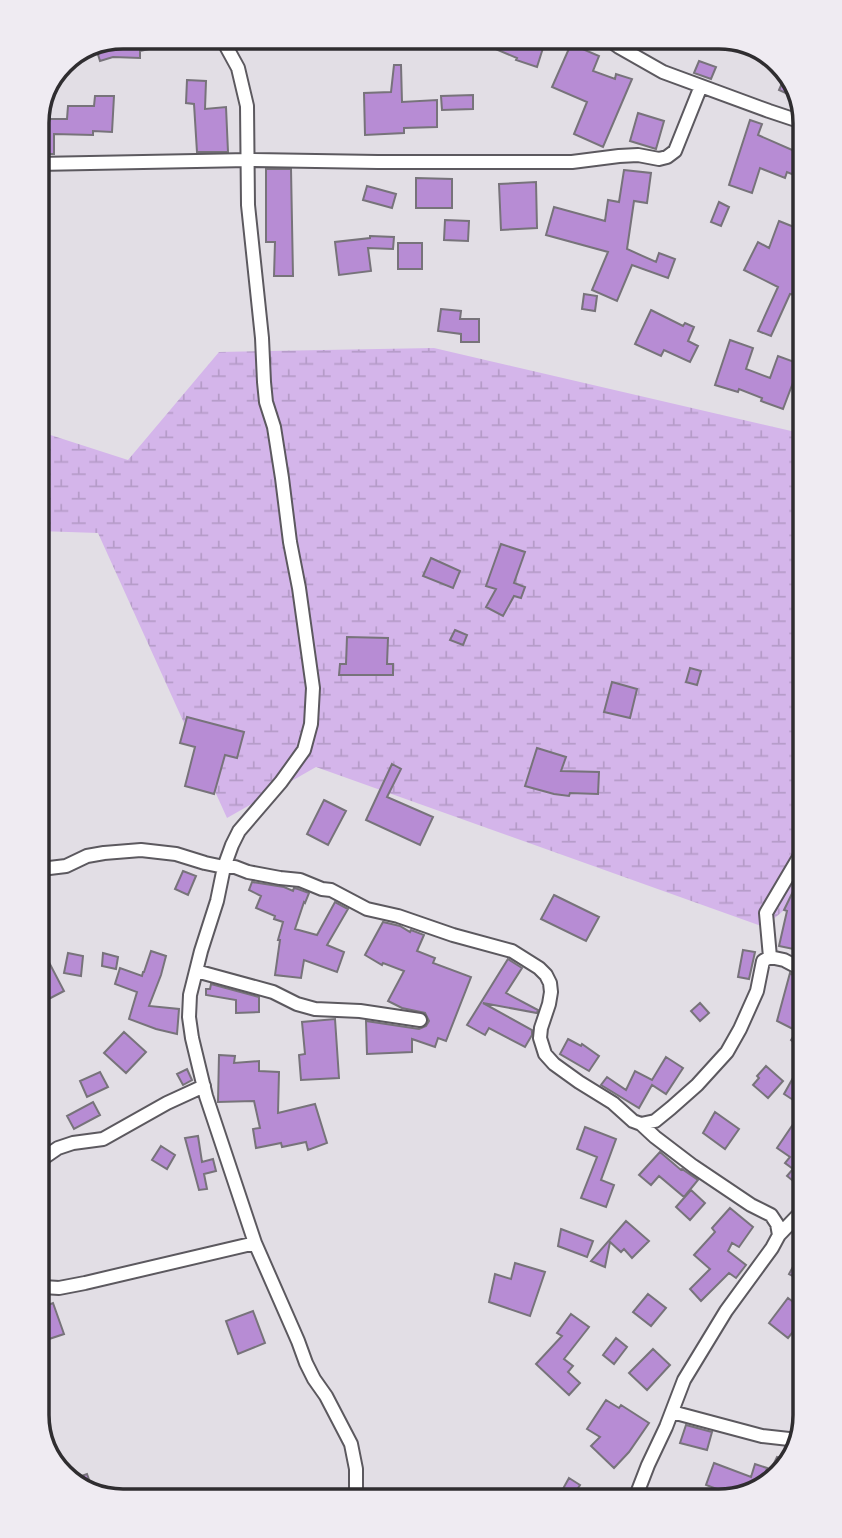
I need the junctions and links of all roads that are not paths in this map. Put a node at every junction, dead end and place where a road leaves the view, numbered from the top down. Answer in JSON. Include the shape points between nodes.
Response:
{"nodes":[{"id":1,"x":227,"y":49,"type":"edge"},
{"id":2,"x":622,"y":49,"type":"edge"},
{"id":3,"x":701,"y":86,"type":"junction"},
{"id":4,"x":793,"y":119,"type":"edge"},
{"id":5,"x":249,"y":160,"type":"junction"},
{"id":6,"x":49,"y":164,"type":"edge"},
{"id":7,"x":224,"y":867,"type":"junction"},
{"id":8,"x":49,"y":868,"type":"edge"},
{"id":9,"x":793,"y":868,"type":"edge"},
{"id":10,"x":770,"y":957,"type":"junction"},
{"id":11,"x":793,"y":965,"type":"edge"},
{"id":12,"x":196,"y":971,"type":"junction"},
{"id":13,"x":420,"y":1020,"type":"dead end"},
{"id":14,"x":204,"y":1086,"type":"junction"},
{"id":15,"x":641,"y":1124,"type":"junction"},
{"id":16,"x":49,"y":1154,"type":"edge"},
{"id":17,"x":793,"y":1220,"type":"edge"},
{"id":18,"x":779,"y":1235,"type":"junction"},
{"id":19,"x":255,"y":1243,"type":"junction"},
{"id":20,"x":49,"y":1287,"type":"edge"},
{"id":21,"x":672,"y":1412,"type":"junction"},
{"id":22,"x":789,"y":1439,"type":"edge"},
{"id":23,"x":356,"y":1489,"type":"edge"},
{"id":24,"x":639,"y":1489,"type":"edge"}],
"edges":[{"from":1,"to":5,"type":"street","via":[[247,106]]},
{"from":2,"to":3,"type":"street"},
{"from":3,"to":4,"type":"street"},
{"from":3,"to":5,"type":"street","via":[[675,151],[659,159],[638,155],[572,162]]},
{"from":5,"to":6,"type":"street"},
{"from":5,"to":7,"type":"street","via":[[248,205],[264,383],[299,588],[313,704],[304,750],[239,831]]},
{"from":7,"to":8,"type":"street","via":[[141,850],[87,856]]},
{"from":7,"to":12,"type":"street"},
{"from":7,"to":15,"type":"street","via":[[300,880],[367,909],[522,957],[539,968],[550,983],[540,1038],[545,1054],[565,1073]]},
{"from":9,"to":10,"type":"street","via":[[766,914]]},
{"from":10,"to":11,"type":"street"},
{"from":10,"to":15,"type":"street","via":[[763,961],[757,991],[727,1052],[671,1108],[655,1121]]},
{"from":12,"to":13,"type":"street","via":[[315,1009]]},
{"from":12,"to":14,"type":"street","via":[[189,1017]]},
{"from":14,"to":16,"type":"street","via":[[103,1139],[74,1143]]},
{"from":14,"to":19,"type":"street"},
{"from":15,"to":18,"type":"street","via":[[693,1166],[771,1215]]},
{"from":17,"to":18,"type":"street"},
{"from":18,"to":21,"type":"street","via":[[712,1333],[684,1380]]},
{"from":19,"to":20,"type":"street"},
{"from":19,"to":23,"type":"street","via":[[306,1363],[351,1444]]},
{"from":21,"to":22,"type":"street"},
{"from":21,"to":24,"type":"street"}]}
